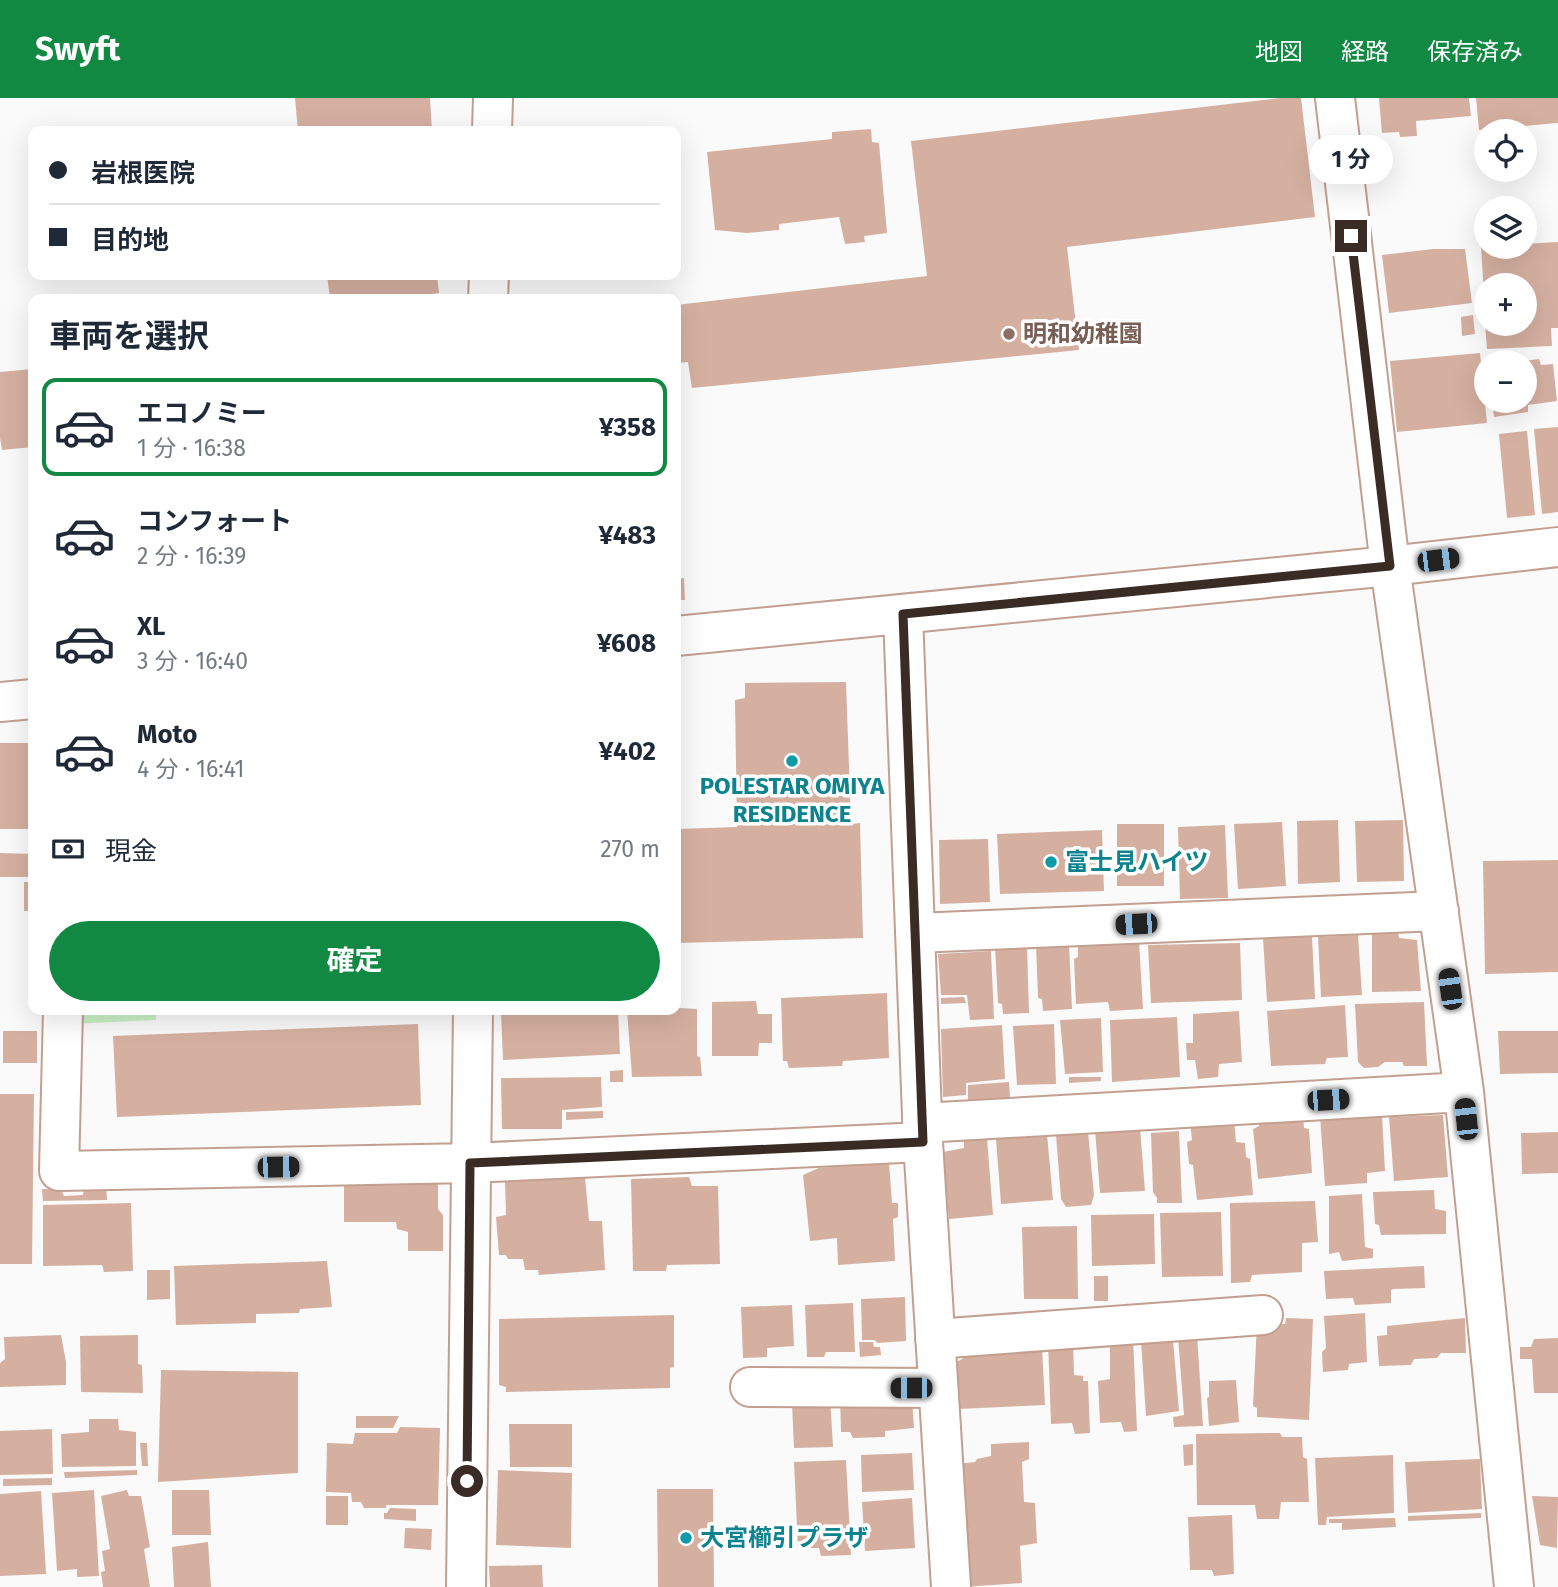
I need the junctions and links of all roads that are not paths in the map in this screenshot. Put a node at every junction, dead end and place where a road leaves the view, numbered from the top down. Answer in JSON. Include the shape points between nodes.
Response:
{"nodes":[{"id":1,"x":493,"y":98,"type":"edge"},
{"id":2,"x":1335,"y":98,"type":"edge"},
{"id":3,"x":492,"y":126,"type":"edge"},
{"id":4,"x":1558,"y":547,"type":"edge"},
{"id":5,"x":1390,"y":566,"type":"junction"},
{"id":6,"x":903,"y":614,"type":"junction"},
{"id":7,"x":681,"y":636,"type":"edge"},
{"id":8,"x":28,"y":699,"type":"edge"},
{"id":9,"x":0,"y":702,"type":"edge"},
{"id":10,"x":1439,"y":911,"type":"junction"},
{"id":11,"x":915,"y":933,"type":"junction"},
{"id":12,"x":63,"y":1015,"type":"edge"},
{"id":13,"x":473,"y":1015,"type":"edge"},
{"id":14,"x":1464,"y":1092,"type":"junction"},
{"id":15,"x":922,"y":1133,"type":"junction"},
{"id":16,"x":470,"y":1163,"type":"junction"},
{"id":17,"x":1263,"y":1315,"type":"dead end"},
{"id":18,"x":935,"y":1339,"type":"junction"},
{"id":19,"x":750,"y":1387,"type":"dead end"},
{"id":20,"x":938,"y":1388,"type":"junction"},
{"id":21,"x":466,"y":1587,"type":"edge"},
{"id":22,"x":951,"y":1587,"type":"edge"},
{"id":23,"x":1514,"y":1587,"type":"edge"}],
"edges":[{"from":1,"to":3,"type":"street"},
{"from":2,"to":5,"type":"street"},
{"from":4,"to":5,"type":"street"},
{"from":5,"to":6,"type":"street"},
{"from":5,"to":10,"type":"street"},
{"from":6,"to":7,"type":"street"},
{"from":6,"to":11,"type":"street"},
{"from":8,"to":9,"type":"street"},
{"from":10,"to":11,"type":"street"},
{"from":10,"to":14,"type":"street"},
{"from":11,"to":15,"type":"street"},
{"from":12,"to":16,"type":"street","via":[[59,1171]]},
{"from":13,"to":16,"type":"street"},
{"from":14,"to":15,"type":"street"},
{"from":14,"to":23,"type":"street"},
{"from":15,"to":16,"type":"street"},
{"from":15,"to":18,"type":"street"},
{"from":16,"to":21,"type":"street"},
{"from":17,"to":18,"type":"street"},
{"from":18,"to":20,"type":"street"},
{"from":19,"to":20,"type":"street"},
{"from":20,"to":22,"type":"street"}]}
